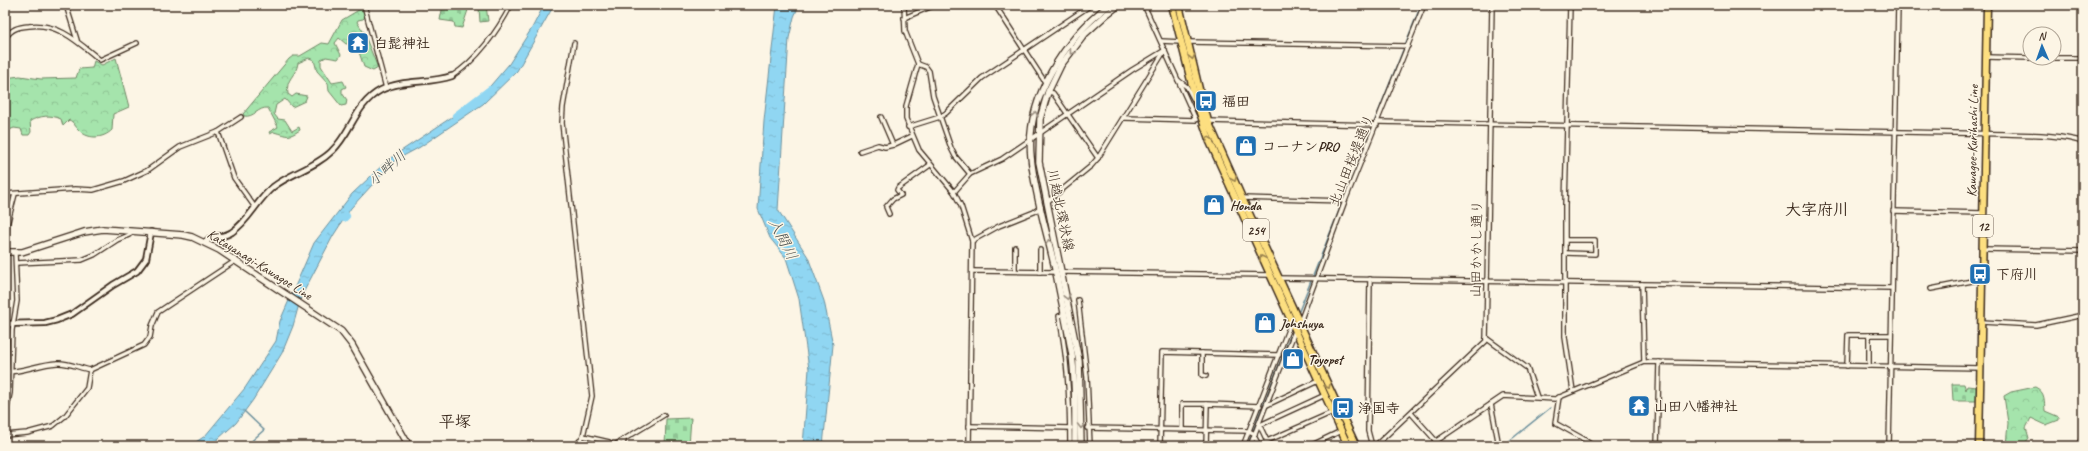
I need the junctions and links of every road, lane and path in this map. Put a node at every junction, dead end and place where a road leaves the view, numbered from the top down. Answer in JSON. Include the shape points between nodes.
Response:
{"nodes":[{"id":1,"x":66,"y":5,"type":"edge"},
{"id":2,"x":364,"y":5,"type":"edge"},
{"id":3,"x":511,"y":5,"type":"edge"},
{"id":4,"x":904,"y":5,"type":"edge"},
{"id":5,"x":935,"y":5,"type":"edge"},
{"id":6,"x":995,"y":5,"type":"edge"},
{"id":7,"x":1091,"y":5,"type":"edge"},
{"id":8,"x":1109,"y":5,"type":"edge"},
{"id":9,"x":1119,"y":5,"type":"edge"},
{"id":10,"x":1144,"y":5,"type":"edge"},
{"id":11,"x":1172,"y":5,"type":"edge"},
{"id":12,"x":1180,"y":5,"type":"edge"},
{"id":13,"x":1424,"y":5,"type":"edge"},
{"id":14,"x":1492,"y":5,"type":"edge"},
{"id":15,"x":1570,"y":5,"type":"edge"},
{"id":16,"x":1898,"y":5,"type":"edge"},
{"id":17,"x":1987,"y":5,"type":"edge"},
{"id":18,"x":904,"y":18,"type":"junction"},
{"id":19,"x":5,"y":38,"type":"edge"},
{"id":20,"x":77,"y":41,"type":"junction"},
{"id":21,"x":1161,"y":41,"type":"junction"},
{"id":22,"x":1181,"y":42,"type":"junction"},
{"id":23,"x":1188,"y":42,"type":"junction"},
{"id":24,"x":138,"y":43,"type":"dead end"},
{"id":25,"x":574,"y":43,"type":"dead end"},
{"id":26,"x":1408,"y":46,"type":"junction"},
{"id":27,"x":1024,"y":50,"type":"junction"},
{"id":28,"x":1165,"y":50,"type":"junction"},
{"id":29,"x":1986,"y":57,"type":"junction"},
{"id":30,"x":2022,"y":58,"type":"edge"},
{"id":31,"x":2062,"y":58,"type":"edge"},
{"id":32,"x":2083,"y":58,"type":"edge"},
{"id":33,"x":918,"y":64,"type":"junction"},
{"id":34,"x":452,"y":76,"type":"joint"},
{"id":35,"x":1177,"y":80,"type":"junction"},
{"id":36,"x":1046,"y":82,"type":"junction"},
{"id":37,"x":386,"y":88,"type":"junction"},
{"id":38,"x":1048,"y":92,"type":"junction"},
{"id":39,"x":1196,"y":101,"type":"junction"},
{"id":40,"x":1068,"y":114,"type":"junction"},
{"id":41,"x":241,"y":117,"type":"dead end"},
{"id":42,"x":881,"y":117,"type":"dead end"},
{"id":43,"x":940,"y":117,"type":"junction"},
{"id":44,"x":1124,"y":118,"type":"junction"},
{"id":45,"x":1208,"y":121,"type":"junction"},
{"id":46,"x":1378,"y":124,"type":"junction"},
{"id":47,"x":1490,"y":125,"type":"junction"},
{"id":48,"x":908,"y":127,"type":"junction"},
{"id":49,"x":1567,"y":127,"type":"junction"},
{"id":50,"x":218,"y":132,"type":"junction"},
{"id":51,"x":1040,"y":133,"type":"junction"},
{"id":52,"x":1896,"y":133,"type":"junction"},
{"id":53,"x":1984,"y":134,"type":"junction"},
{"id":54,"x":912,"y":136,"type":"junction"},
{"id":55,"x":1031,"y":138,"type":"junction"},
{"id":56,"x":2083,"y":142,"type":"edge"},
{"id":57,"x":892,"y":145,"type":"junction"},
{"id":58,"x":860,"y":151,"type":"dead end"},
{"id":59,"x":1098,"y":158,"type":"junction"},
{"id":60,"x":930,"y":165,"type":"junction"},
{"id":61,"x":970,"y":174,"type":"junction"},
{"id":62,"x":2083,"y":189,"type":"edge"},
{"id":63,"x":954,"y":192,"type":"junction"},
{"id":64,"x":5,"y":194,"type":"edge"},
{"id":65,"x":15,"y":194,"type":"junction"},
{"id":66,"x":2083,"y":197,"type":"edge"},
{"id":67,"x":1242,"y":198,"type":"junction"},
{"id":68,"x":1345,"y":201,"type":"junction"},
{"id":69,"x":1046,"y":202,"type":"junction"},
{"id":70,"x":254,"y":206,"type":"junction"},
{"id":71,"x":1040,"y":207,"type":"junction"},
{"id":72,"x":1893,"y":211,"type":"junction"},
{"id":73,"x":1983,"y":213,"type":"junction"},
{"id":74,"x":889,"y":214,"type":"dead end"},
{"id":75,"x":132,"y":230,"type":"junction"},
{"id":76,"x":151,"y":232,"type":"junction"},
{"id":77,"x":1566,"y":240,"type":"junction"},
{"id":78,"x":972,"y":241,"type":"junction"},
{"id":79,"x":205,"y":242,"type":"junction"},
{"id":80,"x":1015,"y":247,"type":"dead end"},
{"id":81,"x":1983,"y":249,"type":"junction"},
{"id":82,"x":1040,"y":250,"type":"dead end"},
{"id":83,"x":2083,"y":251,"type":"edge"},
{"id":84,"x":5,"y":252,"type":"edge"},
{"id":85,"x":14,"y":253,"type":"junction"},
{"id":86,"x":1566,"y":253,"type":"junction"},
{"id":87,"x":235,"y":261,"type":"junction"},
{"id":88,"x":16,"y":263,"type":"junction"},
{"id":89,"x":972,"y":271,"type":"junction"},
{"id":90,"x":1015,"y":271,"type":"junction"},
{"id":91,"x":1040,"y":272,"type":"junction"},
{"id":92,"x":1056,"y":272,"type":"junction"},
{"id":93,"x":1062,"y":272,"type":"junction"},
{"id":94,"x":1270,"y":276,"type":"junction"},
{"id":95,"x":1278,"y":278,"type":"junction"},
{"id":96,"x":1317,"y":278,"type":"junction"},
{"id":97,"x":1370,"y":279,"type":"junction"},
{"id":98,"x":1982,"y":279,"type":"junction"},
{"id":99,"x":1486,"y":281,"type":"junction"},
{"id":100,"x":1565,"y":282,"type":"junction"},
{"id":101,"x":1642,"y":284,"type":"junction"},
{"id":102,"x":1892,"y":288,"type":"junction"},
{"id":103,"x":1931,"y":289,"type":"dead end"},
{"id":104,"x":1078,"y":300,"type":"dead end"},
{"id":105,"x":1064,"y":314,"type":"junction"},
{"id":106,"x":1079,"y":315,"type":"junction"},
{"id":107,"x":2083,"y":315,"type":"edge"},
{"id":108,"x":1071,"y":316,"type":"junction"},
{"id":109,"x":1292,"y":321,"type":"junction"},
{"id":110,"x":1982,"y":322,"type":"junction"},
{"id":111,"x":1299,"y":323,"type":"junction"},
{"id":112,"x":5,"y":324,"type":"edge"},
{"id":113,"x":13,"y":324,"type":"junction"},
{"id":114,"x":1296,"y":330,"type":"junction"},
{"id":115,"x":1869,"y":335,"type":"junction"},
{"id":116,"x":1891,"y":335,"type":"junction"},
{"id":117,"x":1486,"y":338,"type":"junction"},
{"id":118,"x":1202,"y":353,"type":"junction"},
{"id":119,"x":1279,"y":355,"type":"junction"},
{"id":120,"x":1644,"y":362,"type":"junction"},
{"id":121,"x":1659,"y":362,"type":"junction"},
{"id":122,"x":1847,"y":366,"type":"junction"},
{"id":123,"x":1869,"y":366,"type":"junction"},
{"id":124,"x":1891,"y":366,"type":"junction"},
{"id":125,"x":1981,"y":368,"type":"junction"},
{"id":126,"x":90,"y":370,"type":"junction"},
{"id":127,"x":7,"y":372,"type":"edge"},
{"id":128,"x":1206,"y":376,"type":"dead end"},
{"id":129,"x":1318,"y":381,"type":"junction"},
{"id":130,"x":1573,"y":391,"type":"junction"},
{"id":131,"x":1325,"y":395,"type":"junction"},
{"id":132,"x":1537,"y":397,"type":"junction"},
{"id":133,"x":1559,"y":397,"type":"junction"},
{"id":134,"x":1207,"y":404,"type":"junction"},
{"id":135,"x":1491,"y":404,"type":"junction"},
{"id":136,"x":1267,"y":405,"type":"junction"},
{"id":137,"x":1260,"y":406,"type":"junction"},
{"id":138,"x":1333,"y":412,"type":"junction"},
{"id":139,"x":1410,"y":413,"type":"junction"},
{"id":140,"x":664,"y":415,"type":"dead end"},
{"id":141,"x":5,"y":418,"type":"edge"},
{"id":142,"x":1259,"y":424,"type":"junction"},
{"id":143,"x":970,"y":426,"type":"junction"},
{"id":144,"x":1071,"y":428,"type":"junction"},
{"id":145,"x":1089,"y":428,"type":"junction"},
{"id":146,"x":1161,"y":430,"type":"junction"},
{"id":147,"x":1182,"y":430,"type":"junction"},
{"id":148,"x":1206,"y":430,"type":"junction"},
{"id":149,"x":1342,"y":431,"type":"junction"},
{"id":150,"x":1252,"y":433,"type":"junction"},
{"id":151,"x":5,"y":435,"type":"edge"},
{"id":152,"x":2083,"y":435,"type":"edge"},
{"id":153,"x":583,"y":436,"type":"junction"},
{"id":154,"x":624,"y":439,"type":"junction"},
{"id":155,"x":1267,"y":441,"type":"junction"},
{"id":156,"x":1436,"y":441,"type":"junction"},
{"id":157,"x":409,"y":446,"type":"edge"},
{"id":158,"x":576,"y":446,"type":"edge"},
{"id":159,"x":613,"y":446,"type":"edge"},
{"id":160,"x":623,"y":446,"type":"edge"},
{"id":161,"x":969,"y":446,"type":"edge"},
{"id":162,"x":1070,"y":446,"type":"edge"},
{"id":163,"x":1075,"y":446,"type":"edge"},
{"id":164,"x":1081,"y":446,"type":"edge"},
{"id":165,"x":1090,"y":446,"type":"edge"},
{"id":166,"x":1160,"y":446,"type":"edge"},
{"id":167,"x":1206,"y":446,"type":"edge"},
{"id":168,"x":1243,"y":446,"type":"edge"},
{"id":169,"x":1250,"y":446,"type":"edge"},
{"id":170,"x":1310,"y":446,"type":"edge"},
{"id":171,"x":1348,"y":446,"type":"edge"},
{"id":172,"x":1356,"y":446,"type":"edge"},
{"id":173,"x":1374,"y":446,"type":"edge"},
{"id":174,"x":1429,"y":446,"type":"edge"},
{"id":175,"x":1499,"y":446,"type":"edge"},
{"id":176,"x":1593,"y":446,"type":"edge"},
{"id":177,"x":1657,"y":446,"type":"edge"},
{"id":178,"x":1682,"y":446,"type":"edge"},
{"id":179,"x":1696,"y":446,"type":"edge"},
{"id":180,"x":1752,"y":446,"type":"edge"},
{"id":181,"x":1890,"y":446,"type":"edge"},
{"id":182,"x":1979,"y":446,"type":"edge"},
{"id":183,"x":2079,"y":446,"type":"edge"}],
"edges":[{"from":1,"to":20,"type":"street"},
{"from":2,"to":37,"type":"street"},
{"from":3,"to":34,"type":"street","via":[[488,40],[462,70]]},
{"from":4,"to":18,"type":"street"},
{"from":5,"to":18,"type":"street"},
{"from":6,"to":27,"type":"street"},
{"from":7,"to":27,"type":"street"},
{"from":8,"to":36,"type":"main road","name":"川越北環状線","via":[[1094,16],[1074,39]]},
{"from":9,"to":38,"type":"main road","name":"川越北環状線","one_way":true,"via":[[1085,34],[1061,66]]},
{"from":10,"to":21,"type":"street"},
{"from":11,"to":22,"type":"main road","number":"254"},
{"from":12,"to":23,"type":"main road","number":"254"},
{"from":13,"to":26,"type":"street","name":"北山田桜堤通り"},
{"from":14,"to":47,"type":"street","name":"山田かかし通り"},
{"from":15,"to":49,"type":"street"},
{"from":16,"to":52,"type":"street"},
{"from":17,"to":29,"type":"main road","name":"Kawagoe-Kurihashi Line","number":"12"},
{"from":18,"to":33,"type":"street","via":[[905,31]]},
{"from":19,"to":20,"type":"street","via":[[14,28],[44,25],[62,31]]},
{"from":20,"to":24,"type":"street","via":[[100,60]]},
{"from":21,"to":22,"type":"street"},
{"from":21,"to":28,"type":"street"},
{"from":22,"to":39,"type":"main road","number":"254"},
{"from":23,"to":26,"type":"street"},
{"from":23,"to":45,"type":"main road","number":"254","one_way":true},
{"from":25,"to":153,"type":"street","via":[[562,123],[592,396]]},
{"from":26,"to":46,"type":"street","name":"北山田桜堤通り"},
{"from":27,"to":36,"type":"street"},
{"from":27,"to":43,"type":"street","via":[[982,78]]},
{"from":28,"to":35,"type":"street"},
{"from":28,"to":40,"type":"street"},
{"from":28,"to":44,"type":"street"},
{"from":29,"to":30,"type":"street"},
{"from":29,"to":53,"type":"main road","name":"Kawagoe-Kurihashi Line","number":"12"},
{"from":31,"to":32,"type":"street"},
{"from":33,"to":43,"type":"street","via":[[926,67],[928,71]]},
{"from":33,"to":48,"type":"street","via":[[905,112]]},
{"from":34,"to":37,"type":"street"},
{"from":35,"to":39,"type":"street","via":[[1187,87]]},
{"from":35,"to":44,"type":"street","via":[[1196,120]]},
{"from":55,"to":36,"type":"main road","name":"川越北環状線","one_way":true,"via":[[1035,110]]},
{"from":37,"to":70,"type":"street","via":[[364,103],[334,150],[275,186]]},
{"from":38,"to":40,"type":"street","via":[[1053,93]]},
{"from":38,"to":51,"type":"main road","name":"川越北環状線","via":[[1040,119]]},
{"from":94,"to":39,"type":"main road","number":"254","one_way":true,"via":[[1210,142]]},
{"from":40,"to":51,"type":"street"},
{"from":40,"to":59,"type":"street"},
{"from":41,"to":50,"type":"street"},
{"from":42,"to":57,"type":"street"},
{"from":43,"to":48,"type":"street"},
{"from":43,"to":61,"type":"street","via":[[955,156]]},
{"from":44,"to":59,"type":"street"},
{"from":45,"to":46,"type":"street"},
{"from":45,"to":67,"type":"main road","number":"254","one_way":true},
{"from":46,"to":47,"type":"street"},
{"from":46,"to":68,"type":"street","name":"北山田桜堤通り"},
{"from":47,"to":49,"type":"street"},
{"from":47,"to":99,"type":"street","name":"山田かかし通り"},
{"from":48,"to":54,"type":"street"},
{"from":49,"to":52,"type":"street"},
{"from":49,"to":77,"type":"street"},
{"from":50,"to":65,"type":"street","via":[[180,147],[142,173],[118,183],[93,190],[69,189]]},
{"from":50,"to":70,"type":"street","via":[[234,178]]},
{"from":51,"to":55,"type":"street"},
{"from":51,"to":69,"type":"main road","name":"川越北環状線","via":[[1039,162]]},
{"from":52,"to":53,"type":"street"},
{"from":52,"to":72,"type":"street"},
{"from":53,"to":56,"type":"street","via":[[2053,136]]},
{"from":53,"to":73,"type":"main road","name":"Kawagoe-Kurihashi Line","number":"12"},
{"from":54,"to":57,"type":"street"},
{"from":54,"to":60,"type":"street"},
{"from":55,"to":61,"type":"street","via":[[1002,159]]},
{"from":55,"to":71,"type":"main road","name":"川越北環状線","via":[[1031,162]]},
{"from":57,"to":58,"type":"street","via":[[878,145]]},
{"from":59,"to":69,"type":"street"},
{"from":60,"to":63,"type":"street"},
{"from":60,"to":74,"type":"street","via":[[897,190],[901,196],[887,205]]},
{"from":61,"to":63,"type":"street"},
{"from":62,"to":66,"type":"street"},
{"from":63,"to":78,"type":"street"},
{"from":64,"to":65,"type":"street"},
{"from":65,"to":84,"type":"street","via":[[7,225]]},
{"from":67,"to":68,"type":"street"},
{"from":67,"to":95,"type":"main road","number":"254"},
{"from":68,"to":96,"type":"street","name":"北山田桜堤通り"},
{"from":69,"to":93,"type":"main road","name":"川越北環状線"},
{"from":70,"to":79,"type":"street","via":[[234,231]]},
{"from":71,"to":78,"type":"street"},
{"from":92,"to":71,"type":"main road","name":"川越北環状線","one_way":true},
{"from":72,"to":73,"type":"street"},
{"from":72,"to":102,"type":"street"},
{"from":73,"to":81,"type":"main road","name":"Kawagoe-Kurihashi Line","number":"12"},
{"from":75,"to":76,"type":"main road","name":"Katayanagi-Kawagoe Line"},
{"from":75,"to":85,"type":"main road","name":"Katayanagi-Kawagoe Line","via":[[103,229],[84,232],[31,250]]},
{"from":75,"to":88,"type":"street","via":[[130,235],[82,260]]},
{"from":76,"to":79,"type":"main road","name":"Katayanagi-Kawagoe Line","via":[[183,234]]},
{"from":76,"to":113,"type":"street","via":[[146,258],[137,271],[64,318],[45,323]]},
{"from":77,"to":86,"type":"street"},
{"from":77,"to":86,"type":"street","via":[[1595,240],[1595,254]]},
{"from":78,"to":89,"type":"street"},
{"from":79,"to":87,"type":"main road","name":"Katayanagi-Kawagoe Line"},
{"from":80,"to":90,"type":"street"},
{"from":81,"to":83,"type":"street"},
{"from":81,"to":98,"type":"main road","name":"Kawagoe-Kurihashi Line","number":"12"},
{"from":82,"to":91,"type":"street"},
{"from":84,"to":85,"type":"main road","name":"Katayanagi-Kawagoe Line"},
{"from":85,"to":88,"type":"street"},
{"from":86,"to":100,"type":"street"},
{"from":87,"to":126,"type":"street","via":[[158,312],[150,337],[144,345]]},
{"from":87,"to":157,"type":"main road","name":"Katayanagi-Kawagoe Line","via":[[336,327],[352,345]]},
{"from":88,"to":113,"type":"street","via":[[17,301]]},
{"from":89,"to":90,"type":"street"},
{"from":89,"to":143,"type":"street"},
{"from":90,"to":91,"type":"street"},
{"from":91,"to":92,"type":"street"},
{"from":92,"to":105,"type":"main road","name":"川越北環状線"},
{"from":93,"to":94,"type":"street"},
{"from":93,"to":108,"type":"main road","name":"川越北環状線","one_way":true},
{"from":94,"to":109,"type":"main road","number":"254"},
{"from":95,"to":96,"type":"street"},
{"from":95,"to":111,"type":"main road","number":"254"},
{"from":96,"to":97,"type":"street"},
{"from":96,"to":111,"type":"street","name":"北山田桜堤通り"},
{"from":97,"to":99,"type":"street"},
{"from":97,"to":173,"type":"street","via":[[1368,431]]},
{"from":98,"to":103,"type":"street"},
{"from":98,"to":110,"type":"main road","name":"Kawagoe-Kurihashi Line","number":"12"},
{"from":99,"to":100,"type":"street"},
{"from":99,"to":117,"type":"street","name":"山田かかし通り"},
{"from":100,"to":101,"type":"street"},
{"from":100,"to":130,"type":"street","via":[[1565,337]]},
{"from":101,"to":102,"type":"street"},
{"from":101,"to":120,"type":"street"},
{"from":102,"to":116,"type":"street"},
{"from":104,"to":106,"type":"street"},
{"from":105,"to":144,"type":"street","via":[[1059,316],[1066,356]]},
{"from":105,"to":163,"type":"main road","name":"川越北環状線","via":[[1072,356],[1076,401]]},
{"from":106,"to":108,"type":"street"},
{"from":106,"to":145,"type":"street","via":[[1085,351]]},
{"from":107,"to":110,"type":"street","via":[[2036,325]]},
{"from":108,"to":164,"type":"main road","name":"川越北環状線","one_way":true,"via":[[1080,362]]},
{"from":109,"to":114,"type":"main road","number":"254"},
{"from":109,"to":119,"type":"street"},
{"from":110,"to":125,"type":"main road","name":"Kawagoe-Kurihashi Line","number":"12"},
{"from":111,"to":172,"type":"main road","number":"254","one_way":true},
{"from":112,"to":113,"type":"street"},
{"from":113,"to":127,"type":"street","via":[[13,357]]},
{"from":114,"to":129,"type":"main road","number":"254"},
{"from":114,"to":136,"type":"street"},
{"from":115,"to":116,"type":"street"},
{"from":115,"to":122,"type":"street","via":[[1848,335]]},
{"from":115,"to":123,"type":"street"},
{"from":116,"to":124,"type":"street"},
{"from":117,"to":132,"type":"street","via":[[1527,368]]},
{"from":117,"to":139,"type":"street","via":[[1486,342]]},
{"from":118,"to":119,"type":"street"},
{"from":118,"to":128,"type":"street","via":[[1202,375]]},
{"from":118,"to":146,"type":"street","via":[[1162,352]]},
{"from":119,"to":137,"type":"street"},
{"from":120,"to":121,"type":"street"},
{"from":120,"to":130,"type":"street"},
{"from":121,"to":122,"type":"street"},
{"from":121,"to":177,"type":"street"},
{"from":122,"to":123,"type":"street"},
{"from":123,"to":124,"type":"street"},
{"from":124,"to":125,"type":"street"},
{"from":124,"to":181,"type":"street"},
{"from":125,"to":182,"type":"main road","name":"Kawagoe-Kurihashi Line","number":"12"},
{"from":126,"to":127,"type":"street","via":[[58,363]]},
{"from":126,"to":151,"type":"street","via":[[87,388],[65,416],[53,426],[27,433]]},
{"from":127,"to":141,"type":"street","via":[[10,393]]},
{"from":129,"to":131,"type":"main road","number":"254"},
{"from":129,"to":136,"type":"street"},
{"from":130,"to":133,"type":"street"},
{"from":131,"to":138,"type":"main road","number":"254"},
{"from":131,"to":142,"type":"street"},
{"from":132,"to":133,"type":"street"},
{"from":132,"to":135,"type":"street","via":[[1503,396]]},
{"from":133,"to":176,"type":"street","via":[[1555,423]]},
{"from":134,"to":137,"type":"street"},
{"from":134,"to":147,"type":"street","via":[[1182,404]]},
{"from":134,"to":148,"type":"street"},
{"from":135,"to":156,"type":"street"},
{"from":135,"to":175,"type":"street"},
{"from":136,"to":142,"type":"street"},
{"from":137,"to":150,"type":"street"},
{"from":138,"to":149,"type":"main road","number":"254"},
{"from":138,"to":155,"type":"street"},
{"from":139,"to":156,"type":"street"},
{"from":139,"to":173,"type":"street"},
{"from":140,"to":154,"type":"street"},
{"from":142,"to":150,"type":"street"},
{"from":142,"to":155,"type":"street"},
{"from":143,"to":144,"type":"street"},
{"from":143,"to":161,"type":"street"},
{"from":144,"to":162,"type":"street"},
{"from":145,"to":146,"type":"street"},
{"from":145,"to":165,"type":"street"},
{"from":146,"to":147,"type":"street"},
{"from":146,"to":166,"type":"street"},
{"from":147,"to":148,"type":"street"},
{"from":148,"to":150,"type":"street"},
{"from":148,"to":167,"type":"street"},
{"from":149,"to":170,"type":"street"},
{"from":149,"to":171,"type":"main road","number":"254"},
{"from":150,"to":155,"type":"street","via":[[1259,445]]},
{"from":150,"to":168,"type":"street"},
{"from":150,"to":169,"type":"street"},
{"from":152,"to":183,"type":"street"},
{"from":153,"to":158,"type":"street"},
{"from":153,"to":159,"type":"street","via":[[608,442]]},
{"from":154,"to":159,"type":"street"},
{"from":154,"to":160,"type":"street"},
{"from":156,"to":174,"type":"street"},
{"from":178,"to":179,"type":"street"},
{"from":179,"to":180,"type":"street"}]}
